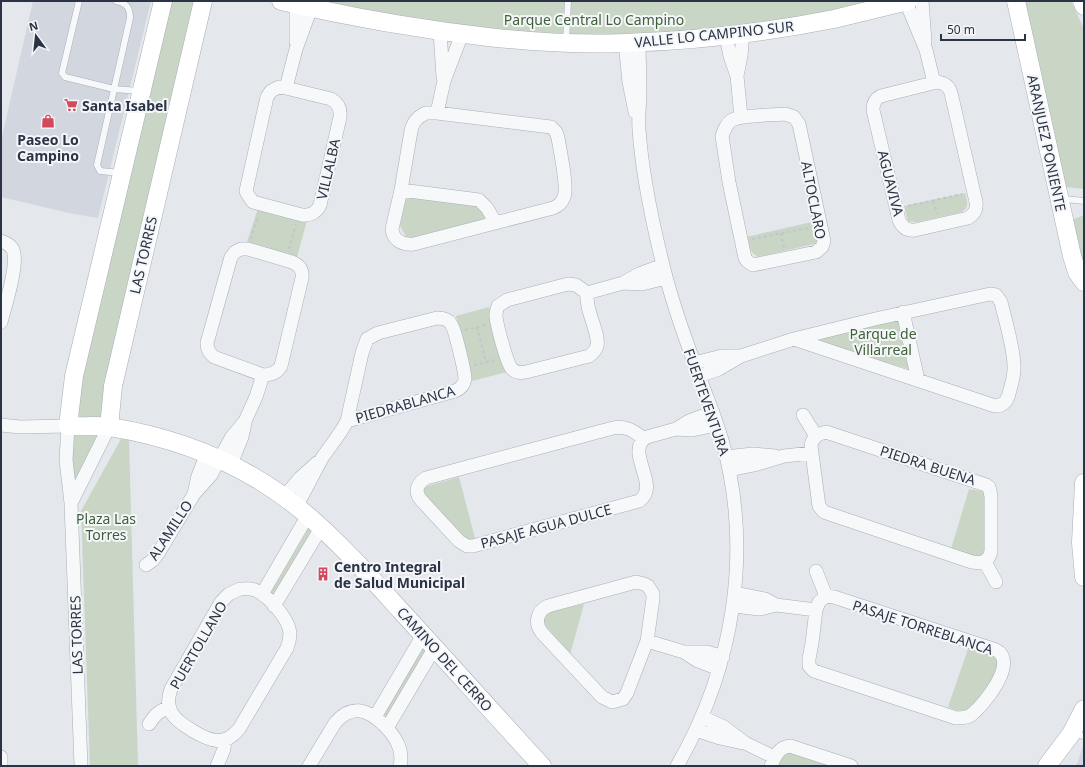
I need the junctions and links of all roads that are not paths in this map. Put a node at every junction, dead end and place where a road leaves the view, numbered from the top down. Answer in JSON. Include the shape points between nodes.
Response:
{"nodes":[{"id":1,"x":79,"y":1,"type":"edge"},
{"id":2,"x":116,"y":1,"type":"edge"},
{"id":3,"x":164,"y":1,"type":"edge"},
{"id":4,"x":203,"y":1,"type":"edge"},
{"id":5,"x":568,"y":1,"type":"edge"},
{"id":6,"x":912,"y":1,"type":"edge"},
{"id":7,"x":1016,"y":1,"type":"edge"},
{"id":8,"x":1082,"y":1,"type":"edge"},
{"id":9,"x":296,"y":4,"type":"edge"},
{"id":10,"x":1084,"y":6,"type":"edge"},
{"id":11,"x":440,"y":31,"type":"junction"},
{"id":12,"x":462,"y":34,"type":"junction"},
{"id":13,"x":735,"y":34,"type":"junction"},
{"id":14,"x":566,"y":43,"type":"junction"},
{"id":15,"x":632,"y":43,"type":"junction"},
{"id":16,"x":444,"y":81,"type":"junction"},
{"id":17,"x":934,"y":82,"type":"junction"},
{"id":18,"x":286,"y":88,"type":"junction"},
{"id":19,"x":114,"y":89,"type":"junction"},
{"id":20,"x":142,"y":91,"type":"junction"},
{"id":21,"x":437,"y":113,"type":"junction"},
{"id":22,"x":741,"y":118,"type":"junction"},
{"id":23,"x":123,"y":173,"type":"junction"},
{"id":24,"x":401,"y":190,"type":"junction"},
{"id":25,"x":1059,"y":196,"type":"junction"},
{"id":26,"x":1084,"y":200,"type":"edge"},
{"id":27,"x":496,"y":223,"type":"junction"},
{"id":28,"x":1,"y":241,"type":"edge"},
{"id":29,"x":663,"y":265,"type":"junction"},
{"id":30,"x":666,"y":278,"type":"junction"},
{"id":31,"x":1084,"y":282,"type":"edge"},
{"id":32,"x":623,"y":283,"type":"junction"},
{"id":33,"x":587,"y":293,"type":"junction"},
{"id":34,"x":903,"y":312,"type":"junction"},
{"id":35,"x":1,"y":322,"type":"edge"},
{"id":36,"x":794,"y":339,"type":"junction"},
{"id":37,"x":741,"y":356,"type":"junction"},
{"id":38,"x":694,"y":363,"type":"junction"},
{"id":39,"x":263,"y":375,"type":"junction"},
{"id":40,"x":699,"y":376,"type":"junction"},
{"id":41,"x":918,"y":380,"type":"junction"},
{"id":42,"x":713,"y":412,"type":"junction"},
{"id":43,"x":803,"y":415,"type":"dead end"},
{"id":44,"x":347,"y":422,"type":"junction"},
{"id":45,"x":1,"y":425,"type":"edge"},
{"id":46,"x":717,"y":425,"type":"junction"},
{"id":47,"x":68,"y":426,"type":"junction"},
{"id":48,"x":109,"y":427,"type":"junction"},
{"id":49,"x":676,"y":429,"type":"junction"},
{"id":50,"x":816,"y":436,"type":"junction"},
{"id":51,"x":644,"y":439,"type":"junction"},
{"id":52,"x":812,"y":453,"type":"junction"},
{"id":53,"x":726,"y":456,"type":"junction"},
{"id":54,"x":784,"y":456,"type":"junction"},
{"id":55,"x":220,"y":459,"type":"junction"},
{"id":56,"x":729,"y":470,"type":"junction"},
{"id":57,"x":1084,"y":482,"type":"edge"},
{"id":58,"x":71,"y":503,"type":"junction"},
{"id":59,"x":296,"y":506,"type":"junction"},
{"id":60,"x":321,"y":528,"type":"junction"},
{"id":61,"x":1083,"y":530,"type":"edge"},
{"id":62,"x":1082,"y":554,"type":"edge"},
{"id":63,"x":985,"y":562,"type":"junction"},
{"id":64,"x":146,"y":566,"type":"dead end"},
{"id":65,"x":816,"y":571,"type":"dead end"},
{"id":66,"x":1084,"y":577,"type":"edge"},
{"id":67,"x":996,"y":582,"type":"dead end"},
{"id":68,"x":735,"y":593,"type":"junction"},
{"id":69,"x":262,"y":594,"type":"junction"},
{"id":70,"x":826,"y":596,"type":"junction"},
{"id":71,"x":776,"y":605,"type":"junction"},
{"id":72,"x":274,"y":606,"type":"junction"},
{"id":73,"x":733,"y":606,"type":"junction"},
{"id":74,"x":816,"y":610,"type":"junction"},
{"id":75,"x":429,"y":641,"type":"junction"},
{"id":76,"x":647,"y":641,"type":"junction"},
{"id":77,"x":684,"y":652,"type":"junction"},
{"id":78,"x":723,"y":657,"type":"junction"},
{"id":79,"x":719,"y":669,"type":"junction"},
{"id":80,"x":170,"y":708,"type":"junction"},
{"id":81,"x":1084,"y":709,"type":"edge"},
{"id":82,"x":375,"y":716,"type":"junction"},
{"id":83,"x":702,"y":717,"type":"junction"},
{"id":84,"x":150,"y":724,"type":"dead end"},
{"id":85,"x":387,"y":728,"type":"junction"},
{"id":86,"x":696,"y":730,"type":"junction"},
{"id":87,"x":1078,"y":735,"type":"edge"},
{"id":88,"x":225,"y":740,"type":"junction"},
{"id":89,"x":745,"y":743,"type":"junction"},
{"id":90,"x":1,"y":758,"type":"edge"},
{"id":91,"x":772,"y":762,"type":"edge"},
{"id":92,"x":535,"y":763,"type":"edge"},
{"id":93,"x":1,"y":766,"type":"edge"},
{"id":94,"x":81,"y":766,"type":"edge"},
{"id":95,"x":217,"y":766,"type":"edge"},
{"id":96,"x":309,"y":766,"type":"edge"},
{"id":97,"x":400,"y":766,"type":"edge"},
{"id":98,"x":677,"y":766,"type":"edge"},
{"id":99,"x":851,"y":766,"type":"edge"},
{"id":100,"x":1047,"y":766,"type":"edge"}],
"edges":[{"from":1,"to":19,"type":"lane","via":[[62,73],[65,77]]},
{"from":2,"to":19,"type":"lane","via":[[128,6],[130,18]]},
{"from":3,"to":20,"type":"street","name":"LAS TORRES"},
{"from":4,"to":48,"type":"street","name":"LAS TORRES","via":[[113,386]]},
{"from":5,"to":14,"type":"lane"},
{"from":6,"to":13,"type":"street","name":"VALLE LO CAMPINO SUR","via":[[833,19]]},
{"from":6,"to":17,"type":"street"},
{"from":7,"to":25,"type":"street","name":"ARANJUEZ PONIENTE"},
{"from":8,"to":10,"type":"street"},
{"from":9,"to":11,"type":"street","name":"VALLE LO CAMPINO SUR"},
{"from":9,"to":18,"type":"street","via":[[296,49]]},
{"from":11,"to":12,"type":"street","name":"VALLE LO CAMPINO SUR"},
{"from":11,"to":16,"type":"street"},
{"from":12,"to":14,"type":"street","name":"VALLE LO CAMPINO SUR"},
{"from":12,"to":16,"type":"street"},
{"from":13,"to":15,"type":"street","name":"VALLE LO CAMPINO SUR"},
{"from":13,"to":22,"type":"street","via":[[730,56],[737,76]]},
{"from":14,"to":15,"type":"street","name":"VALLE LO CAMPINO SUR"},
{"from":15,"to":29,"type":"street","name":"FUERTEVENTURA","via":[[629,82]]},
{"from":16,"to":21,"type":"street"},
{"from":17,"to":17,"type":"street","name":"AGUAVIVA","via":[[881,96],[873,104],[900,223],[908,230],[968,218],[976,210],[951,93],[945,84]]},
{"from":18,"to":18,"type":"street","name":"VILLALBA","via":[[331,99],[337,103],[340,110],[320,205],[310,214],[298,214],[253,202],[246,191],[267,97],[274,89]]},
{"from":19,"to":20,"type":"lane"},
{"from":19,"to":23,"type":"lane","via":[[97,165],[100,170]]},
{"from":20,"to":23,"type":"street","name":"LAS TORRES"},
{"from":21,"to":24,"type":"street","via":[[422,115],[412,126]]},
{"from":21,"to":27,"type":"street","via":[[547,126],[556,132],[565,188],[562,202],[553,208]]},
{"from":22,"to":22,"type":"street","name":"ALTOCLARO","via":[[728,123],[722,136],[729,182],[747,261],[757,265],[820,250],[824,241],[797,120],[785,114]]},
{"from":23,"to":47,"type":"street","name":"LAS TORRES","via":[[74,376]]},
{"from":24,"to":27,"type":"street","via":[[479,200]]},
{"from":24,"to":27,"type":"street","via":[[392,232],[397,240],[404,244],[414,244]]},
{"from":25,"to":26,"type":"lane","via":[[1065,199]]},
{"from":25,"to":31,"type":"street","name":"ARANJUEZ PONIENTE","via":[[1072,256],[1077,272]]},
{"from":28,"to":35,"type":"street","via":[[13,249],[16,261]]},
{"from":29,"to":30,"type":"street","name":"FUERTEVENTURA"},
{"from":29,"to":32,"type":"street"},
{"from":30,"to":32,"type":"street","via":[[642,284]]},
{"from":30,"to":38,"type":"street","name":"FUERTEVENTURA"},
{"from":32,"to":33,"type":"street"},
{"from":33,"to":33,"type":"street","via":[[587,304],[598,342],[593,353],[522,373],[511,368],[497,322],[498,306],[507,300],[568,284],[576,285]]},
{"from":34,"to":36,"type":"street"},
{"from":34,"to":41,"type":"street"},
{"from":34,"to":41,"type":"street","via":[[993,294],[1001,302],[1013,354],[1013,381],[1008,399],[1001,405],[992,405]]},
{"from":36,"to":37,"type":"street"},
{"from":36,"to":41,"type":"street"},
{"from":37,"to":38,"type":"street","via":[[722,356]]},
{"from":37,"to":40,"type":"street","via":[[728,365]]},
{"from":38,"to":40,"type":"street","name":"FUERTEVENTURA"},
{"from":39,"to":39,"type":"street","via":[[214,357],[207,347],[231,257],[237,250],[248,249],[287,260],[298,265],[302,271],[281,366],[273,374]]},
{"from":39,"to":55,"type":"street","name":"ALAMILLO","via":[[245,421],[242,437]]},
{"from":40,"to":42,"type":"street","name":"FUERTEVENTURA"},
{"from":42,"to":46,"type":"street","name":"FUERTEVENTURA"},
{"from":42,"to":49,"type":"street"},
{"from":43,"to":50,"type":"street"},
{"from":44,"to":44,"type":"street","name":"PIEDRABLANCA","via":[[367,339],[378,333],[438,318],[448,321],[455,333],[463,368],[464,383],[458,390]]},
{"from":44,"to":59,"type":"street","name":"PIEDRABLANCA","via":[[322,458]]},
{"from":45,"to":47,"type":"street","name":"CAMINO DEL CERRO"},
{"from":46,"to":49,"type":"street","via":[[692,430]]},
{"from":46,"to":53,"type":"street","name":"FUERTEVENTURA"},
{"from":47,"to":48,"type":"street","name":"CAMINO DEL CERRO"},
{"from":47,"to":58,"type":"street","name":"LAS TORRES","via":[[66,460]]},
{"from":48,"to":55,"type":"street","name":"CAMINO DEL CERRO","via":[[167,440]]},
{"from":48,"to":58,"type":"street","name":"LAS TORRES"},
{"from":49,"to":51,"type":"street"},
{"from":50,"to":52,"type":"street","via":[[811,443]]},
{"from":50,"to":63,"type":"street","name":"PIEDRA BUENA","via":[[820,433],[831,433],[986,485],[991,496],[991,552]]},
{"from":51,"to":51,"type":"street","name":"PASAJE AGUA DULCE","via":[[639,451],[647,489],[639,501],[473,546],[467,546],[459,541],[417,494],[419,483],[426,478],[613,428],[628,428]]},
{"from":52,"to":54,"type":"street"},
{"from":52,"to":63,"type":"street","via":[[819,506],[824,512],[972,562]]},
{"from":53,"to":54,"type":"street"},
{"from":53,"to":56,"type":"street","name":"FUERTEVENTURA"},
{"from":54,"to":56,"type":"street"},
{"from":55,"to":59,"type":"street","name":"CAMINO DEL CERRO","via":[[259,480]]},
{"from":55,"to":64,"type":"street","name":"ALAMILLO","via":[[211,475],[194,494],[159,552]]},
{"from":56,"to":68,"type":"street","name":"FUERTEVENTURA","via":[[736,524]]},
{"from":57,"to":61,"type":"street"},
{"from":58,"to":94,"type":"street","name":"LAS TORRES"},
{"from":59,"to":60,"type":"street","name":"CAMINO DEL CERRO"},
{"from":59,"to":69,"type":"street"},
{"from":60,"to":72,"type":"street"},
{"from":60,"to":75,"type":"street","name":"CAMINO DEL CERRO"},
{"from":61,"to":62,"type":"street"},
{"from":62,"to":66,"type":"street"},
{"from":63,"to":67,"type":"street"},
{"from":65,"to":70,"type":"street"},
{"from":68,"to":71,"type":"street","via":[[766,599]]},
{"from":68,"to":73,"type":"street","name":"FUERTEVENTURA"},
{"from":69,"to":72,"type":"street"},
{"from":69,"to":80,"type":"street","name":"PUERTOLLANO","via":[[245,589],[234,591],[225,598],[171,689]]},
{"from":70,"to":74,"type":"street","name":"PASAJE TORREBLANCA","via":[[819,602]]},
{"from":70,"to":74,"type":"street","name":"PASAJE TORREBLANCA","via":[[996,650],[1004,661],[1001,674],[988,696],[972,714],[956,718],[818,673],[809,663]]},
{"from":71,"to":73,"type":"street","via":[[760,609]]},
{"from":71,"to":74,"type":"street"},
{"from":72,"to":88,"type":"street","via":[[287,623],[289,643],[239,729]]},
{"from":73,"to":78,"type":"street","name":"FUERTEVENTURA"},
{"from":75,"to":82,"type":"street"},
{"from":75,"to":85,"type":"street"},
{"from":75,"to":92,"type":"street","name":"CAMINO DEL CERRO"},
{"from":76,"to":76,"type":"street","via":[[653,594],[648,586],[640,582],[548,606],[538,616],[538,625],[542,633],[605,700],[612,702],[622,699],[627,694]]},
{"from":76,"to":77,"type":"street"},
{"from":77,"to":78,"type":"street","via":[[707,652]]},
{"from":77,"to":79,"type":"street","via":[[698,662]]},
{"from":78,"to":79,"type":"street","name":"FUERTEVENTURA"},
{"from":79,"to":83,"type":"street","name":"FUERTEVENTURA"},
{"from":80,"to":84,"type":"street","name":"PUERTOLLANO","via":[[160,711]]},
{"from":80,"to":88,"type":"street","name":"PUERTOLLANO","via":[[178,722],[205,738]]},
{"from":81,"to":87,"type":"street"},
{"from":82,"to":85,"type":"street"},
{"from":82,"to":96,"type":"street","via":[[360,710],[343,714],[334,723]]},
{"from":83,"to":86,"type":"street","name":"FUERTEVENTURA"},
{"from":83,"to":89,"type":"street","via":[[724,727]]},
{"from":85,"to":97,"type":"street","via":[[399,745],[402,756]]},
{"from":86,"to":89,"type":"street","via":[[725,740]]},
{"from":86,"to":98,"type":"street","name":"FUERTEVENTURA"},
{"from":87,"to":100,"type":"street"},
{"from":88,"to":95,"type":"street"},
{"from":89,"to":91,"type":"street"},
{"from":90,"to":93,"type":"street"},
{"from":91,"to":99,"type":"street","via":[[784,747],[790,746]]}]}
